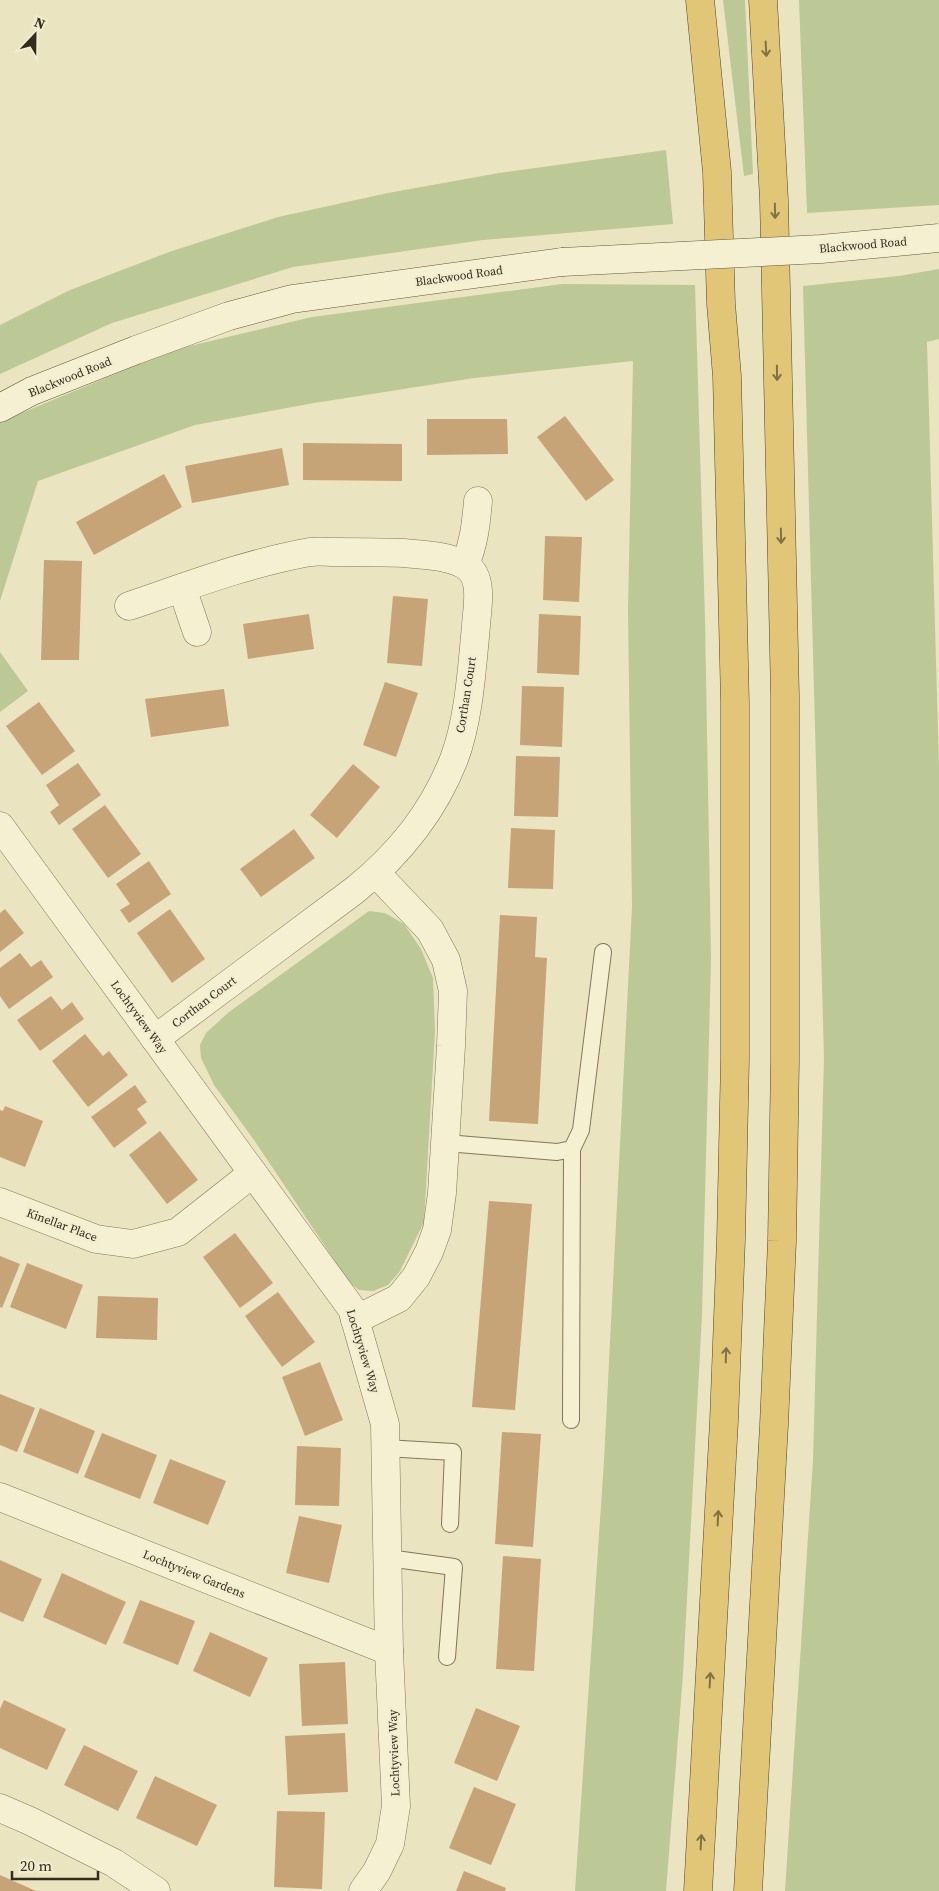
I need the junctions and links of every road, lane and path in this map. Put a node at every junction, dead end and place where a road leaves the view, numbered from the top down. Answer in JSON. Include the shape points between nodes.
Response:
{"nodes":[{"id":1,"x":700,"y":0,"type":"edge"},
{"id":2,"x":763,"y":0,"type":"edge"},
{"id":3,"x":939,"y":238,"type":"edge"},
{"id":4,"x":0,"y":408,"type":"edge"},
{"id":5,"x":478,"y":501,"type":"dead end"},
{"id":6,"x":464,"y":564,"type":"junction"},
{"id":7,"x":182,"y":588,"type":"junction"},
{"id":8,"x":129,"y":606,"type":"dead end"},
{"id":9,"x":197,"y":632,"type":"dead end"},
{"id":10,"x":0,"y":826,"type":"edge"},
{"id":11,"x":376,"y":873,"type":"junction"},
{"id":12,"x":603,"y":952,"type":"dead end"},
{"id":13,"x":155,"y":1039,"type":"junction"},
{"id":14,"x":446,"y":1143,"type":"junction"},
{"id":15,"x":572,"y":1149,"type":"junction"},
{"id":16,"x":253,"y":1173,"type":"junction"},
{"id":17,"x":0,"y":1202,"type":"edge"},
{"id":18,"x":356,"y":1320,"type":"junction"},
{"id":19,"x":570,"y":1420,"type":"dead end"},
{"id":20,"x":385,"y":1448,"type":"junction"},
{"id":21,"x":0,"y":1496,"type":"edge"},
{"id":22,"x":450,"y":1524,"type":"dead end"},
{"id":23,"x":388,"y":1558,"type":"junction"},
{"id":24,"x":389,"y":1651,"type":"junction"},
{"id":25,"x":447,"y":1657,"type":"dead end"},
{"id":26,"x":0,"y":1808,"type":"edge"},
{"id":27,"x":156,"y":1891,"type":"edge"},
{"id":28,"x":363,"y":1891,"type":"edge"},
{"id":29,"x":698,"y":1891,"type":"edge"},
{"id":30,"x":748,"y":1891,"type":"edge"}],
"edges":[{"from":29,"to":1,"type":"highway","one_way":true,"via":[[724,1402],[735,1059],[735,703],[727,376],[717,172]]},
{"from":2,"to":30,"type":"highway","one_way":true,"via":[[774,200],[785,696],[785,1060],[775,1406]]},
{"from":3,"to":4,"type":"street","name":"Blackwood Road","bridge":true,"via":[[821,249],[562,262],[292,299],[229,316],[136,350],[32,391]]},
{"from":5,"to":6,"type":"street","via":[[473,542]]},
{"from":6,"to":7,"type":"street","via":[[444,557],[378,551],[311,552],[219,575]]},
{"from":6,"to":11,"type":"street","name":"Corthan Court","via":[[474,574],[479,590],[471,680],[454,759],[415,832]]},
{"from":7,"to":8,"type":"street"},
{"from":7,"to":9,"type":"street"},
{"from":10,"to":13,"type":"street","name":"Lochtyview Way"},
{"from":11,"to":13,"type":"street","name":"Corthan Court"},
{"from":11,"to":14,"type":"street","via":[[430,930],[446,960],[453,991]]},
{"from":12,"to":15,"type":"lane","via":[[581,1130]]},
{"from":13,"to":16,"type":"street","name":"Lochtyview Way"},
{"from":14,"to":15,"type":"lane","via":[[557,1152]]},
{"from":14,"to":18,"type":"street","via":[[437,1230],[429,1252],[416,1277],[399,1298]]},
{"from":15,"to":19,"type":"lane"},
{"from":16,"to":17,"type":"street","name":"Kinellar Place","via":[[178,1232],[133,1244],[96,1239]]},
{"from":16,"to":18,"type":"street","name":"Lochtyview Way","via":[[352,1309]]},
{"from":18,"to":20,"type":"street","name":"Lochtyview Way","via":[[385,1424]]},
{"from":20,"to":22,"type":"lane","via":[[453,1452]]},
{"from":20,"to":23,"type":"street","name":"Lochtyview Way"},
{"from":21,"to":24,"type":"street","name":"Lochtyview Gardens"},
{"from":23,"to":24,"type":"street","name":"Lochtyview Way"},
{"from":23,"to":25,"type":"lane","via":[[454,1567]]},
{"from":24,"to":28,"type":"street","name":"Lochtyview Way","via":[[396,1806],[390,1844]]},
{"from":26,"to":27,"type":"street","via":[[114,1863]]}]}
